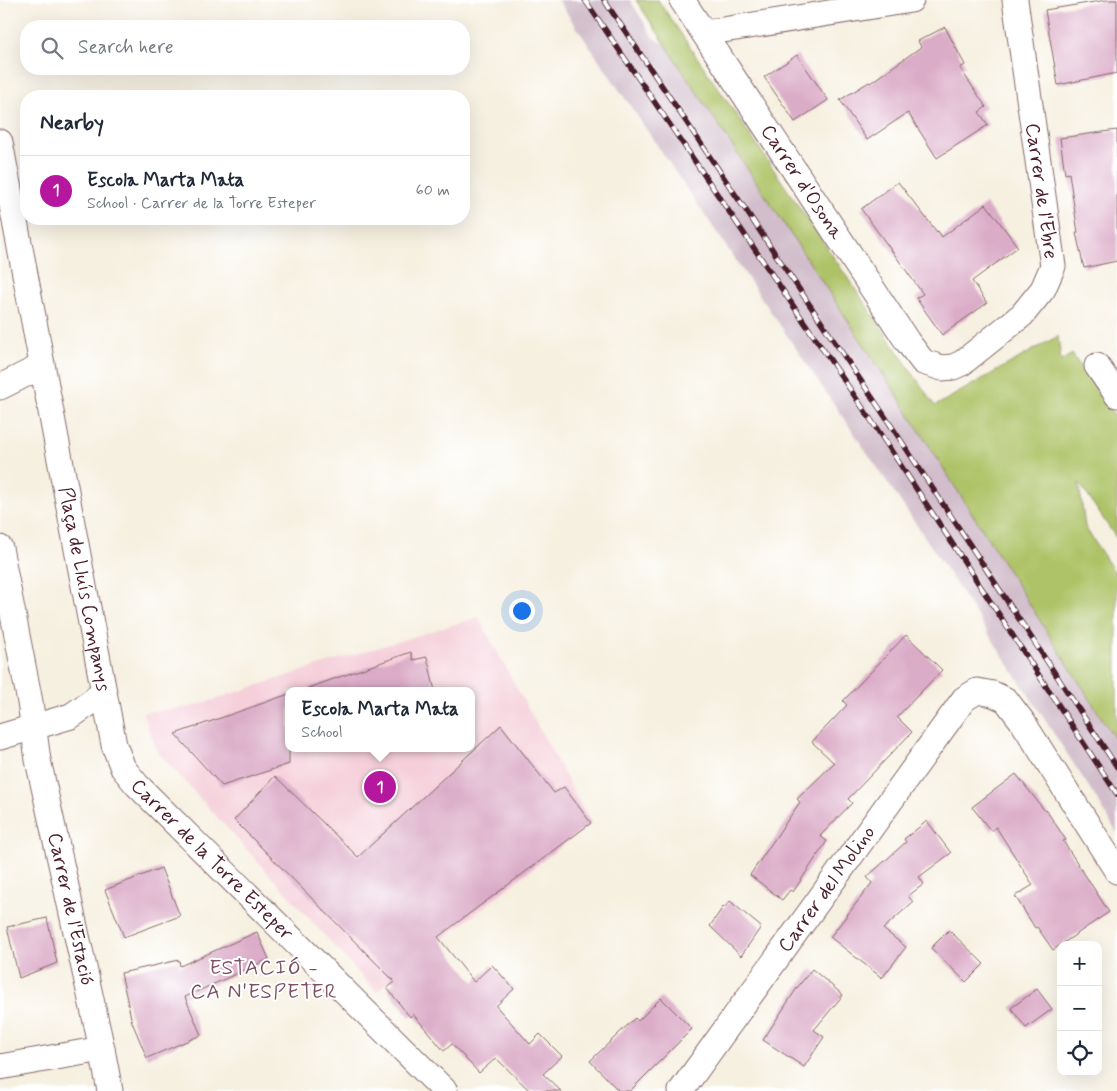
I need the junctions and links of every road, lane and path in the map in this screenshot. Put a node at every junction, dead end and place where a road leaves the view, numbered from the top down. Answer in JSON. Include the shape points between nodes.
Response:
{"nodes":[{"id":1,"x":682,"y":0,"type":"edge"},
{"id":2,"x":911,"y":0,"type":"edge"},
{"id":3,"x":1015,"y":0,"type":"edge"},
{"id":4,"x":704,"y":33,"type":"junction"},
{"id":5,"x":0,"y":142,"type":"edge"},
{"id":6,"x":923,"y":362,"type":"joint"},
{"id":7,"x":42,"y":366,"type":"junction"},
{"id":8,"x":1097,"y":366,"type":"dead end"},
{"id":9,"x":0,"y":387,"type":"edge"},
{"id":10,"x":1117,"y":395,"type":"edge"},
{"id":11,"x":0,"y":548,"type":"edge"},
{"id":12,"x":103,"y":690,"type":"junction"},
{"id":13,"x":34,"y":726,"type":"junction"},
{"id":14,"x":0,"y":737,"type":"edge"},
{"id":15,"x":1117,"y":871,"type":"edge"},
{"id":16,"x":102,"y":1049,"type":"junction"},
{"id":17,"x":0,"y":1067,"type":"edge"},
{"id":18,"x":110,"y":1091,"type":"edge"},
{"id":19,"x":445,"y":1091,"type":"edge"},
{"id":20,"x":680,"y":1091,"type":"edge"}],
"edges":[{"from":1,"to":4,"type":"street","name":"Carrer d'Osona"},
{"from":2,"to":4,"type":"street"},
{"from":3,"to":6,"type":"street","name":"Carrer de l'Ebre","via":[[1053,266],[1043,289],[1022,315],[962,363],[942,368]]},
{"from":4,"to":6,"type":"street","name":"Carrer d'Osona"},
{"from":5,"to":7,"type":"street"},
{"from":7,"to":9,"type":"street"},
{"from":7,"to":12,"type":"street","name":"Plaça de Lluís Companys"},
{"from":8,"to":10,"type":"street"},
{"from":11,"to":13,"type":"street"},
{"from":12,"to":13,"type":"street","name":"Plaça de Lluís Companys","via":[[71,716]]},
{"from":12,"to":19,"type":"street","name":"Carrer de la Torre Esteper","via":[[114,746],[123,768],[137,785]]},
{"from":13,"to":14,"type":"street","name":"Plaça de Lluís Companys"},
{"from":13,"to":16,"type":"street","name":"Carrer de l'Estació","via":[[38,760]]},
{"from":15,"to":20,"type":"street","name":"Carrer del Molino","via":[[1022,720],[1006,700],[977,691],[964,699]]},
{"from":16,"to":17,"type":"street"},
{"from":16,"to":18,"type":"street","name":"Carrer de l'Estació"}]}
